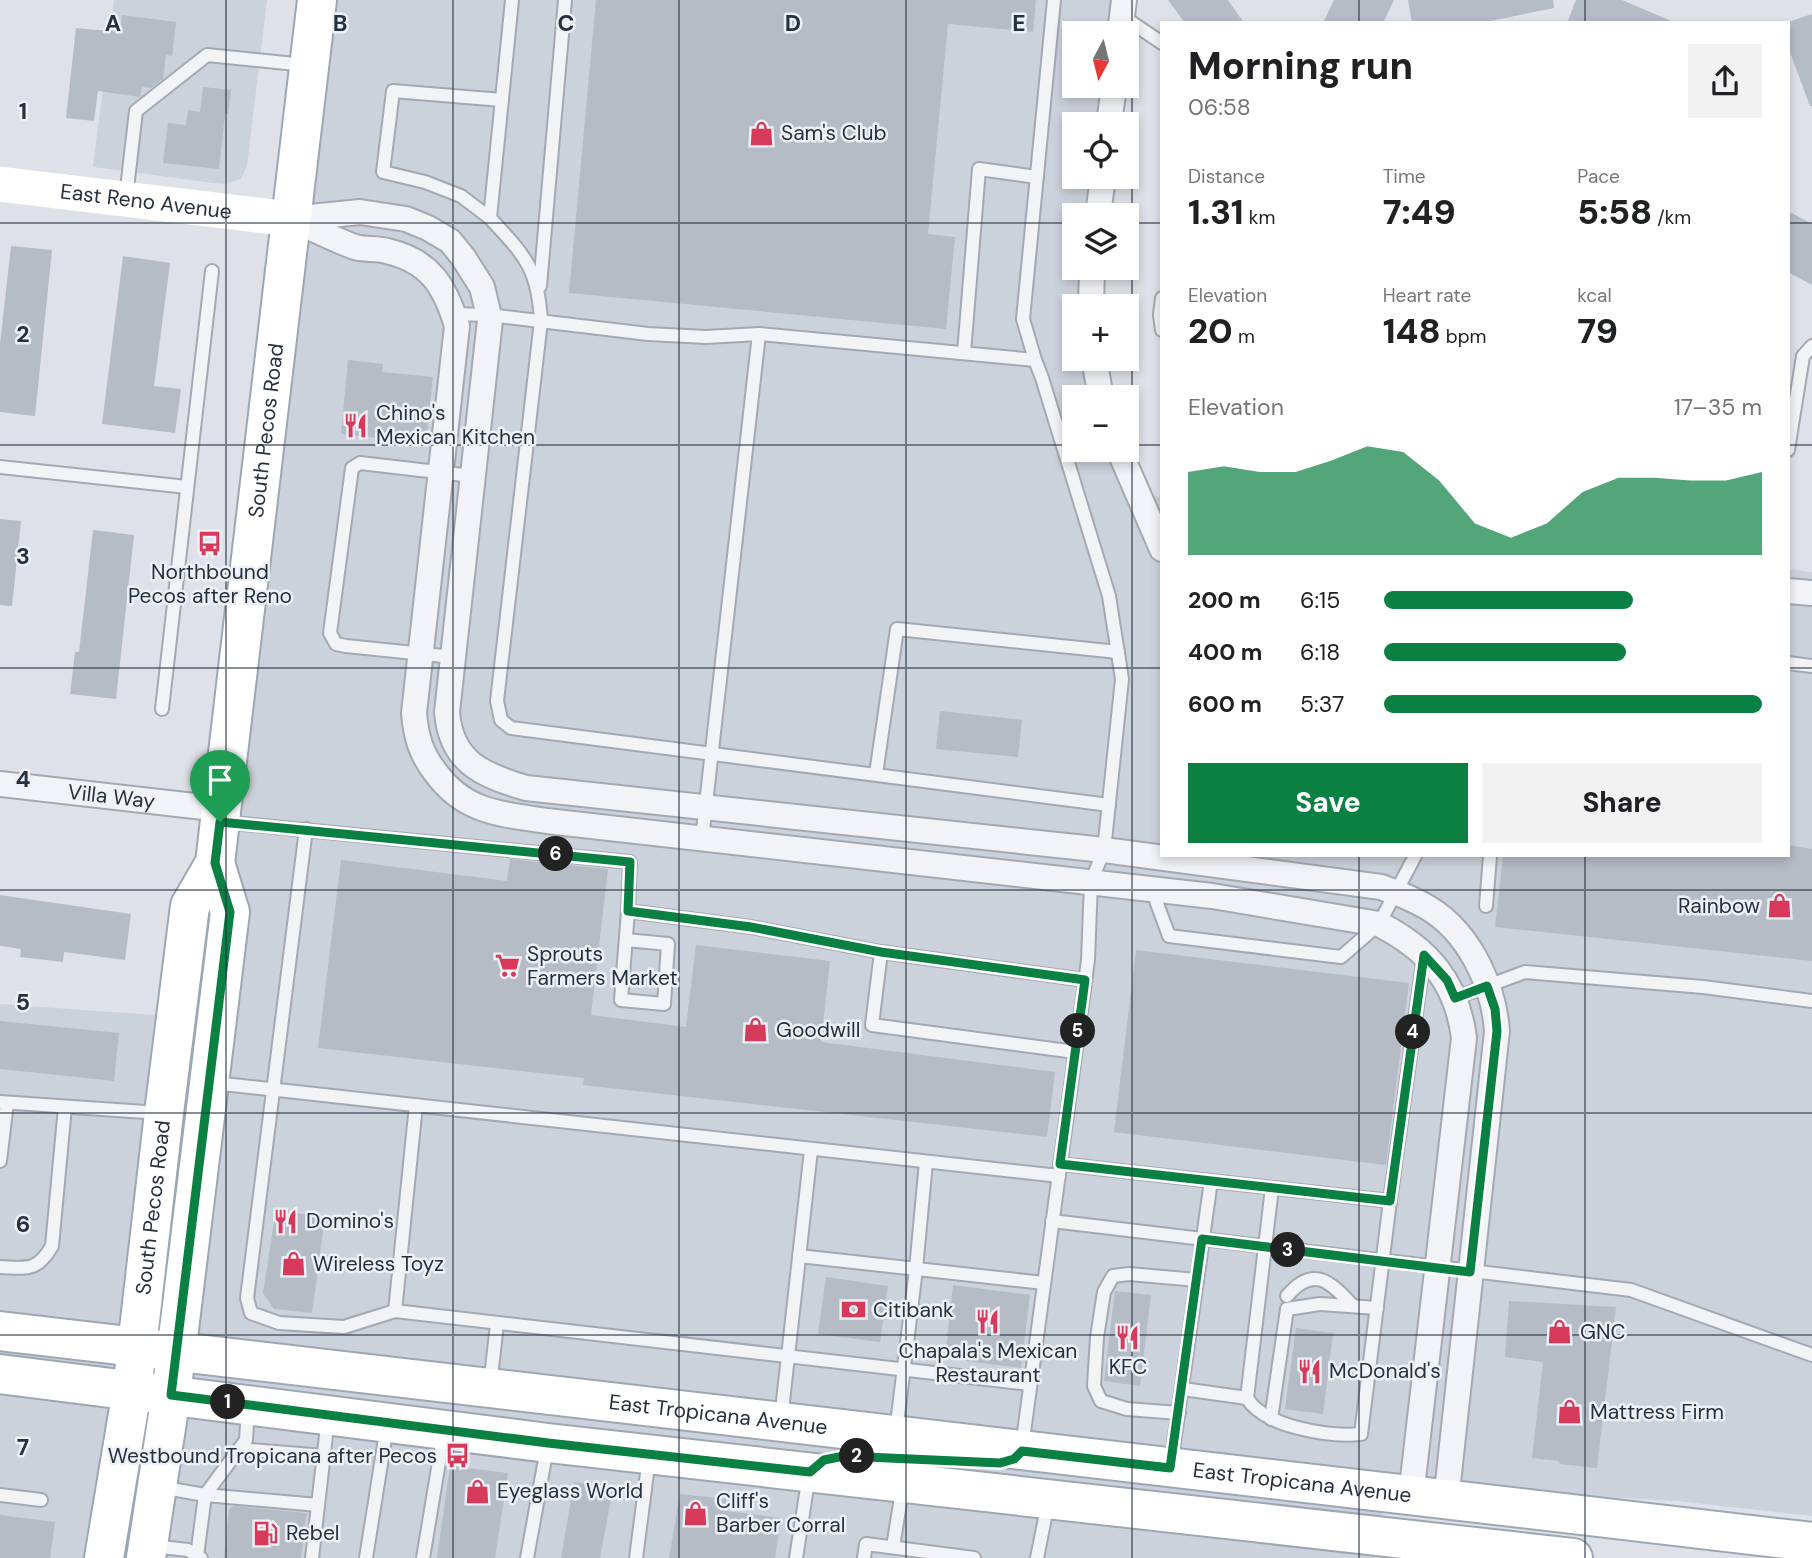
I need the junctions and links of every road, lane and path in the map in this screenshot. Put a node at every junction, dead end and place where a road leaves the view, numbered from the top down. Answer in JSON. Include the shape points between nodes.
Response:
{"nodes":[{"id":1,"x":317,"y":0,"type":"edge"},
{"id":2,"x":512,"y":0,"type":"edge"},
{"id":3,"x":565,"y":0,"type":"edge"},
{"id":4,"x":1054,"y":0,"type":"edge"},
{"id":5,"x":1122,"y":16,"type":"edge"},
{"id":6,"x":1160,"y":42,"type":"edge"},
{"id":7,"x":309,"y":66,"type":"junction"},
{"id":8,"x":502,"y":100,"type":"junction"},
{"id":9,"x":1037,"y":177,"type":"junction"},
{"id":10,"x":0,"y":184,"type":"edge"},
{"id":11,"x":126,"y":198,"type":"junction"},
{"id":12,"x":490,"y":218,"type":"junction"},
{"id":13,"x":291,"y":219,"type":"junction"},
{"id":14,"x":212,"y":271,"type":"dead end"},
{"id":15,"x":540,"y":293,"type":"junction"},
{"id":16,"x":454,"y":314,"type":"junction"},
{"id":17,"x":489,"y":315,"type":"junction"},
{"id":18,"x":541,"y":321,"type":"junction"},
{"id":19,"x":760,"y":334,"type":"junction"},
{"id":20,"x":1812,"y":346,"type":"edge"},
{"id":21,"x":964,"y":353,"type":"junction"},
{"id":22,"x":1035,"y":360,"type":"junction"},
{"id":23,"x":1790,"y":437,"type":"edge"},
{"id":24,"x":1125,"y":462,"type":"edge"},
{"id":25,"x":0,"y":467,"type":"edge"},
{"id":26,"x":441,"y":471,"type":"junction"},
{"id":27,"x":472,"y":476,"type":"junction"},
{"id":28,"x":187,"y":487,"type":"junction"},
{"id":29,"x":1157,"y":525,"type":"edge"},
{"id":30,"x":1790,"y":591,"type":"edge"},
{"id":31,"x":1812,"y":593,"type":"edge"},
{"id":32,"x":1118,"y":652,"type":"junction"},
{"id":33,"x":421,"y":653,"type":"junction"},
{"id":34,"x":453,"y":657,"type":"junction"},
{"id":35,"x":1790,"y":663,"type":"edge"},
{"id":36,"x":1812,"y":666,"type":"edge"},
{"id":37,"x":162,"y":709,"type":"dead end"},
{"id":38,"x":712,"y":753,"type":"junction"},
{"id":39,"x":876,"y":774,"type":"junction"},
{"id":40,"x":0,"y":784,"type":"edge"},
{"id":41,"x":1109,"y":805,"type":"junction"},
{"id":42,"x":706,"y":808,"type":"junction"},
{"id":43,"x":220,"y":815,"type":"junction"},
{"id":44,"x":306,"y":830,"type":"junction"},
{"id":45,"x":702,"y":839,"type":"junction"},
{"id":46,"x":1104,"y":850,"type":"junction"},
{"id":47,"x":1160,"y":856,"type":"edge"},
{"id":48,"x":1166,"y":857,"type":"edge"},
{"id":49,"x":1414,"y":857,"type":"edge"},
{"id":50,"x":1490,"y":857,"type":"edge"},
{"id":51,"x":215,"y":863,"type":"junction"},
{"id":52,"x":1091,"y":883,"type":"junction"},
{"id":53,"x":1157,"y":890,"type":"junction"},
{"id":54,"x":1395,"y":893,"type":"junction"},
{"id":55,"x":1486,"y":906,"type":"dead end"},
{"id":56,"x":628,"y":911,"type":"junction"},
{"id":57,"x":1379,"y":924,"type":"junction"},
{"id":58,"x":626,"y":940,"type":"junction"},
{"id":59,"x":881,"y":952,"type":"junction"},
{"id":60,"x":1424,"y":955,"type":"junction"},
{"id":61,"x":1085,"y":980,"type":"junction"},
{"id":62,"x":1487,"y":986,"type":"junction"},
{"id":63,"x":1455,"y":998,"type":"junction"},
{"id":64,"x":1812,"y":1001,"type":"edge"},
{"id":65,"x":1075,"y":1052,"type":"junction"},
{"id":66,"x":210,"y":1083,"type":"junction"},
{"id":67,"x":274,"y":1089,"type":"junction"},
{"id":68,"x":3,"y":1103,"type":"edge"},
{"id":69,"x":416,"y":1105,"type":"junction"},
{"id":70,"x":65,"y":1107,"type":"junction"},
{"id":71,"x":164,"y":1113,"type":"junction"},
{"id":72,"x":811,"y":1150,"type":"junction"},
{"id":73,"x":0,"y":1161,"type":"edge"},
{"id":74,"x":926,"y":1162,"type":"junction"},
{"id":75,"x":1059,"y":1170,"type":"junction"},
{"id":76,"x":1211,"y":1181,"type":"junction"},
{"id":77,"x":1272,"y":1188,"type":"junction"},
{"id":78,"x":1390,"y":1201,"type":"junction"},
{"id":79,"x":1052,"y":1221,"type":"junction"},
{"id":80,"x":1202,"y":1239,"type":"junction"},
{"id":81,"x":1264,"y":1247,"type":"junction"},
{"id":82,"x":799,"y":1256,"type":"junction"},
{"id":83,"x":1384,"y":1261,"type":"junction"},
{"id":84,"x":0,"y":1267,"type":"edge"},
{"id":85,"x":1438,"y":1268,"type":"junction"},
{"id":86,"x":916,"y":1269,"type":"junction"},
{"id":87,"x":1470,"y":1272,"type":"junction"},
{"id":88,"x":1197,"y":1280,"type":"junction"},
{"id":89,"x":1044,"y":1283,"type":"junction"},
{"id":90,"x":1287,"y":1296,"type":"dead end"},
{"id":91,"x":1352,"y":1306,"type":"junction"},
{"id":92,"x":1377,"y":1308,"type":"junction"},
{"id":93,"x":395,"y":1311,"type":"junction"},
{"id":94,"x":497,"y":1324,"type":"junction"},
{"id":95,"x":0,"y":1331,"type":"edge"},
{"id":96,"x":137,"y":1347,"type":"junction"},
{"id":97,"x":177,"y":1352,"type":"junction"},
{"id":98,"x":1812,"y":1355,"type":"edge"},
{"id":99,"x":787,"y":1358,"type":"junction"},
{"id":100,"x":904,"y":1371,"type":"junction"},
{"id":101,"x":0,"y":1374,"type":"edge"},
{"id":102,"x":1030,"y":1384,"type":"junction"},
{"id":103,"x":490,"y":1389,"type":"junction"},
{"id":104,"x":1183,"y":1389,"type":"junction"},
{"id":105,"x":132,"y":1390,"type":"junction"},
{"id":106,"x":171,"y":1395,"type":"junction"},
{"id":107,"x":1247,"y":1398,"type":"junction"},
{"id":108,"x":248,"y":1404,"type":"junction"},
{"id":109,"x":1179,"y":1413,"type":"junction"},
{"id":110,"x":328,"y":1414,"type":"junction"},
{"id":111,"x":1270,"y":1419,"type":"junction"},
{"id":112,"x":387,"y":1422,"type":"junction"},
{"id":113,"x":780,"y":1422,"type":"junction"},
{"id":114,"x":444,"y":1429,"type":"junction"},
{"id":115,"x":896,"y":1436,"type":"junction"},
{"id":116,"x":548,"y":1443,"type":"junction"},
{"id":117,"x":239,"y":1448,"type":"junction"},
{"id":118,"x":1022,"y":1451,"type":"junction"},
{"id":119,"x":650,"y":1454,"type":"junction"},
{"id":120,"x":324,"y":1456,"type":"junction"},
{"id":121,"x":1170,"y":1468,"type":"junction"},
{"id":122,"x":810,"y":1472,"type":"junction"},
{"id":123,"x":904,"y":1482,"type":"junction"},
{"id":124,"x":157,"y":1487,"type":"junction"},
{"id":125,"x":0,"y":1495,"type":"edge"},
{"id":126,"x":205,"y":1495,"type":"junction"},
{"id":127,"x":1429,"y":1498,"type":"junction"},
{"id":128,"x":1049,"y":1499,"type":"junction"},
{"id":129,"x":41,"y":1500,"type":"dead end"},
{"id":130,"x":318,"y":1505,"type":"junction"},
{"id":131,"x":1812,"y":1542,"type":"edge"},
{"id":132,"x":893,"y":1547,"type":"junction"},
{"id":133,"x":1403,"y":1548,"type":"edge"},
{"id":134,"x":1440,"y":1550,"type":"edge"},
{"id":135,"x":147,"y":1552,"type":"edge"},
{"id":136,"x":200,"y":1557,"type":"edge"},
{"id":137,"x":104,"y":1558,"type":"edge"},
{"id":138,"x":312,"y":1558,"type":"edge"},
{"id":139,"x":366,"y":1558,"type":"edge"},
{"id":140,"x":422,"y":1558,"type":"edge"},
{"id":141,"x":527,"y":1558,"type":"edge"},
{"id":142,"x":636,"y":1558,"type":"edge"},
{"id":143,"x":796,"y":1558,"type":"edge"},
{"id":144,"x":864,"y":1558,"type":"edge"},
{"id":145,"x":974,"y":1558,"type":"edge"},
{"id":146,"x":1037,"y":1558,"type":"edge"},
{"id":147,"x":1573,"y":1558,"type":"edge"}],
"edges":[{"from":1,"to":7,"type":"main road","name":"South Pecos Road"},
{"from":2,"to":8,"type":"lane"},
{"from":3,"to":15,"type":"lane"},
{"from":4,"to":9,"type":"lane"},
{"from":5,"to":6,"type":"lane"},
{"from":7,"to":11,"type":"lane","via":[[208,55],[136,111]]},
{"from":7,"to":13,"type":"main road","name":"South Pecos Road"},
{"from":8,"to":12,"type":"lane"},
{"from":8,"to":12,"type":"lane","via":[[393,91],[383,173],[461,196]]},
{"from":9,"to":21,"type":"lane","via":[[979,169]]},
{"from":9,"to":22,"type":"lane","via":[[1023,319]]},
{"from":10,"to":11,"type":"street","name":"East Reno Avenue"},
{"from":11,"to":13,"type":"street","name":"East Reno Avenue"},
{"from":12,"to":15,"type":"lane","via":[[529,263]]},
{"from":13,"to":16,"type":"street","via":[[358,248],[386,250],[417,261],[441,284]]},
{"from":13,"to":17,"type":"street","via":[[360,212],[406,219],[428,228],[450,241],[463,257],[482,287]]},
{"from":13,"to":43,"type":"main road","name":"South Pecos Road"},
{"from":14,"to":28,"type":"lane"},
{"from":15,"to":18,"type":"lane"},
{"from":16,"to":17,"type":"lane"},
{"from":16,"to":26,"type":"street","via":[[457,326]]},
{"from":17,"to":18,"type":"lane"},
{"from":17,"to":27,"type":"street"},
{"from":18,"to":19,"type":"lane","via":[[648,334]]},
{"from":18,"to":38,"type":"lane","via":[[496,701],[501,720],[510,728]]},
{"from":19,"to":21,"type":"lane"},
{"from":19,"to":38,"type":"lane"},
{"from":20,"to":23,"type":"lane","via":[[1803,356]]},
{"from":21,"to":22,"type":"lane"},
{"from":22,"to":32,"type":"lane","via":[[1109,596]]},
{"from":24,"to":29,"type":"street"},
{"from":25,"to":28,"type":"lane"},
{"from":26,"to":27,"type":"lane"},
{"from":26,"to":33,"type":"street"},
{"from":26,"to":33,"type":"lane","via":[[360,463],[352,468],[330,633],[336,644],[345,646]]},
{"from":27,"to":34,"type":"street"},
{"from":28,"to":37,"type":"lane"},
{"from":30,"to":31,"type":"street"},
{"from":32,"to":39,"type":"lane","via":[[897,629]]},
{"from":32,"to":41,"type":"lane","via":[[1122,679]]},
{"from":33,"to":34,"type":"lane"},
{"from":33,"to":45,"type":"street","via":[[416,736],[425,759],[448,790],[497,814]]},
{"from":34,"to":42,"type":"street","via":[[448,728],[458,751],[479,771],[526,788]]},
{"from":35,"to":36,"type":"lane"},
{"from":38,"to":39,"type":"lane"},
{"from":38,"to":42,"type":"lane"},
{"from":39,"to":41,"type":"lane"},
{"from":40,"to":43,"type":"street","name":"Villa Way"},
{"from":41,"to":46,"type":"lane"},
{"from":42,"to":45,"type":"lane"},
{"from":42,"to":46,"type":"street"},
{"from":43,"to":44,"type":"lane"},
{"from":43,"to":51,"type":"main road","name":"South Pecos Road"},
{"from":44,"to":56,"type":"lane","via":[[630,862]]},
{"from":44,"to":67,"type":"lane"},
{"from":45,"to":52,"type":"street"},
{"from":46,"to":47,"type":"street"},
{"from":46,"to":52,"type":"lane"},
{"from":48,"to":53,"type":"street"},
{"from":48,"to":54,"type":"street","via":[[1381,887]]},
{"from":49,"to":54,"type":"lane"},
{"from":50,"to":55,"type":"lane"},
{"from":51,"to":66,"type":"main road","name":"South Pecos Road","via":[[230,912]]},
{"from":51,"to":71,"type":"main road","name":"South Pecos Road","via":[[190,906]]},
{"from":52,"to":53,"type":"street"},
{"from":52,"to":61,"type":"lane"},
{"from":53,"to":57,"type":"street"},
{"from":53,"to":57,"type":"lane","via":[[1169,936],[1341,957]]},
{"from":54,"to":57,"type":"lane"},
{"from":54,"to":62,"type":"street","via":[[1437,914],[1479,964]]},
{"from":56,"to":58,"type":"lane"},
{"from":56,"to":59,"type":"lane","via":[[751,927]]},
{"from":57,"to":60,"type":"street"},
{"from":58,"to":58,"type":"lane","via":[[621,1000],[664,1004],[668,944]]},
{"from":59,"to":61,"type":"lane"},
{"from":59,"to":65,"type":"lane","via":[[872,1026]]},
{"from":60,"to":63,"type":"street","via":[[1447,980]]},
{"from":60,"to":78,"type":"lane"},
{"from":61,"to":65,"type":"lane"},
{"from":62,"to":63,"type":"lane"},
{"from":62,"to":64,"type":"lane","via":[[1525,972]]},
{"from":62,"to":87,"type":"street","via":[[1497,1031]]},
{"from":63,"to":85,"type":"street","via":[[1464,1038]]},
{"from":65,"to":75,"type":"lane"},
{"from":66,"to":67,"type":"lane"},
{"from":66,"to":97,"type":"main road","name":"South Pecos Road"},
{"from":67,"to":69,"type":"lane"},
{"from":67,"to":93,"type":"lane","via":[[247,1298],[251,1313],[279,1323],[344,1326]]},
{"from":68,"to":70,"type":"lane"},
{"from":68,"to":73,"type":"lane"},
{"from":69,"to":72,"type":"lane"},
{"from":69,"to":93,"type":"lane"},
{"from":70,"to":71,"type":"lane"},
{"from":70,"to":84,"type":"lane","via":[[52,1247],[32,1268]]},
{"from":71,"to":96,"type":"main road","name":"South Pecos Road"},
{"from":72,"to":74,"type":"lane"},
{"from":72,"to":82,"type":"lane"},
{"from":74,"to":75,"type":"lane"},
{"from":74,"to":86,"type":"lane"},
{"from":75,"to":76,"type":"lane"},
{"from":75,"to":79,"type":"lane"},
{"from":76,"to":77,"type":"lane"},
{"from":76,"to":80,"type":"lane"},
{"from":77,"to":78,"type":"lane"},
{"from":77,"to":81,"type":"lane"},
{"from":78,"to":83,"type":"lane"},
{"from":79,"to":80,"type":"lane"},
{"from":79,"to":89,"type":"lane"},
{"from":80,"to":81,"type":"lane"},
{"from":80,"to":88,"type":"lane"},
{"from":81,"to":83,"type":"lane"},
{"from":81,"to":107,"type":"lane"},
{"from":82,"to":86,"type":"lane"},
{"from":82,"to":99,"type":"lane"},
{"from":83,"to":85,"type":"lane"},
{"from":83,"to":92,"type":"lane"},
{"from":85,"to":87,"type":"lane"},
{"from":85,"to":127,"type":"street"},
{"from":86,"to":89,"type":"lane"},
{"from":86,"to":100,"type":"lane"},
{"from":87,"to":98,"type":"lane","via":[[1631,1290]]},
{"from":87,"to":127,"type":"street"},
{"from":88,"to":104,"type":"lane"},
{"from":88,"to":109,"type":"lane","via":[[1113,1276],[1104,1292],[1097,1338],[1094,1386],[1101,1401],[1127,1409]]},
{"from":89,"to":102,"type":"lane"},
{"from":90,"to":91,"type":"lane","via":[[1297,1284],[1315,1279],[1332,1283]]},
{"from":91,"to":92,"type":"lane"},
{"from":91,"to":111,"type":"lane","via":[[1287,1309]]},
{"from":92,"to":111,"type":"lane","via":[[1361,1434],[1301,1429]]},
{"from":93,"to":94,"type":"lane"},
{"from":94,"to":99,"type":"lane"},
{"from":94,"to":103,"type":"lane"},
{"from":95,"to":96,"type":"main road","name":"East Tropicana Avenue"},
{"from":96,"to":97,"type":"main road","name":"East Tropicana Avenue"},
{"from":96,"to":105,"type":"main road","name":"South Pecos Road"},
{"from":97,"to":103,"type":"main road","name":"East Tropicana Avenue"},
{"from":97,"to":106,"type":"main road","name":"South Pecos Road"},
{"from":99,"to":100,"type":"lane"},
{"from":99,"to":113,"type":"lane"},
{"from":100,"to":102,"type":"lane"},
{"from":100,"to":115,"type":"lane"},
{"from":101,"to":105,"type":"main road","name":"East Tropicana Avenue"},
{"from":102,"to":118,"type":"lane"},
{"from":103,"to":113,"type":"main road","name":"East Tropicana Avenue"},
{"from":104,"to":107,"type":"lane"},
{"from":104,"to":109,"type":"lane"},
{"from":105,"to":106,"type":"main road","name":"East Tropicana Avenue"},
{"from":105,"to":137,"type":"main road","name":"South Pecos Road"},
{"from":106,"to":108,"type":"main road","name":"East Tropicana Avenue"},
{"from":106,"to":124,"type":"main road","name":"South Pecos Road"},
{"from":107,"to":111,"type":"lane"},
{"from":108,"to":110,"type":"main road","name":"East Tropicana Avenue"},
{"from":108,"to":117,"type":"lane","via":[[246,1440]]},
{"from":109,"to":121,"type":"lane"},
{"from":110,"to":112,"type":"main road","name":"East Tropicana Avenue"},
{"from":110,"to":120,"type":"lane"},
{"from":112,"to":114,"type":"main road","name":"East Tropicana Avenue"},
{"from":112,"to":139,"type":"lane"},
{"from":113,"to":115,"type":"main road","name":"East Tropicana Avenue"},
{"from":114,"to":116,"type":"main road","name":"East Tropicana Avenue"},
{"from":114,"to":140,"type":"lane"},
{"from":115,"to":118,"type":"main road","name":"East Tropicana Avenue"},
{"from":116,"to":119,"type":"main road","name":"East Tropicana Avenue"},
{"from":116,"to":141,"type":"lane"},
{"from":117,"to":120,"type":"lane"},
{"from":117,"to":126,"type":"lane"},
{"from":118,"to":121,"type":"main road","name":"East Tropicana Avenue"},
{"from":118,"to":122,"type":"main road","via":[[1000,1463],[844,1456],[824,1460]]},
{"from":119,"to":122,"type":"main road","name":"East Tropicana Avenue"},
{"from":119,"to":142,"type":"lane"},
{"from":120,"to":130,"type":"lane"},
{"from":121,"to":127,"type":"main road","name":"East Tropicana Avenue"},
{"from":122,"to":123,"type":"main road","name":"East Tropicana Avenue"},
{"from":122,"to":143,"type":"lane"},
{"from":123,"to":128,"type":"main road","name":"East Tropicana Avenue"},
{"from":123,"to":132,"type":"lane"},
{"from":124,"to":126,"type":"lane"},
{"from":124,"to":135,"type":"main road","name":"South Pecos Road"},
{"from":125,"to":129,"type":"lane"},
{"from":126,"to":130,"type":"lane"},
{"from":126,"to":136,"type":"lane"},
{"from":127,"to":131,"type":"main road","name":"East Tropicana Avenue"},
{"from":127,"to":133,"type":"street"},
{"from":127,"to":134,"type":"street"},
{"from":128,"to":133,"type":"main road","name":"East Tropicana Avenue"},
{"from":128,"to":146,"type":"lane"},
{"from":130,"to":138,"type":"lane"},
{"from":132,"to":144,"type":"lane","via":[[866,1544]]},
{"from":132,"to":145,"type":"lane"},
{"from":133,"to":134,"type":"main road","name":"East Tropicana Avenue"},
{"from":134,"to":147,"type":"main road","name":"East Tropicana Avenue"},
{"from":135,"to":136,"type":"lane","via":[[188,1550]]}]}
